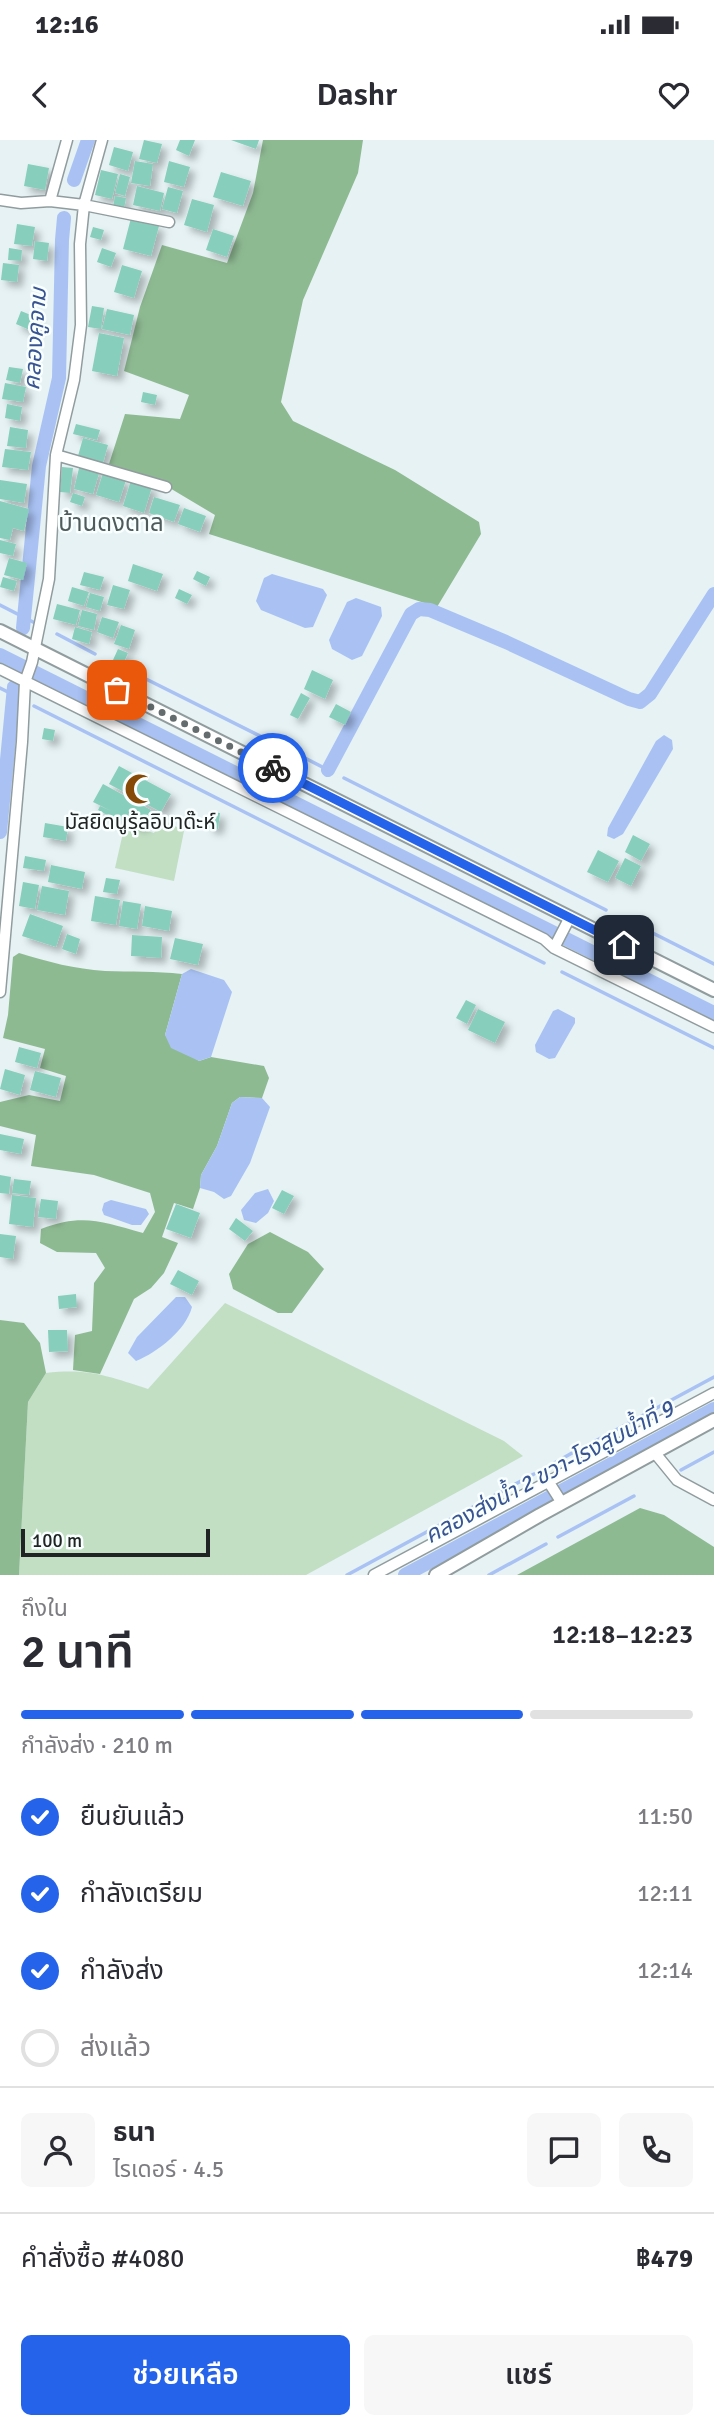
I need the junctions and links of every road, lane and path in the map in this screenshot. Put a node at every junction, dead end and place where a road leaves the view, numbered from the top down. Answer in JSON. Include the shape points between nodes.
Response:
{"nodes":[{"id":1,"x":67,"y":140,"type":"edge"},
{"id":2,"x":102,"y":140,"type":"edge"},
{"id":3,"x":0,"y":200,"type":"edge"},
{"id":4,"x":50,"y":201,"type":"junction"},
{"id":5,"x":84,"y":205,"type":"junction"},
{"id":6,"x":169,"y":222,"type":"dead end"},
{"id":7,"x":56,"y":455,"type":"junction"},
{"id":8,"x":166,"y":487,"type":"dead end"},
{"id":9,"x":0,"y":631,"type":"edge"},
{"id":10,"x":33,"y":655,"type":"junction"},
{"id":11,"x":0,"y":668,"type":"edge"},
{"id":12,"x":25,"y":679,"type":"junction"},
{"id":13,"x":568,"y":921,"type":"junction"},
{"id":14,"x":556,"y":945,"type":"junction"},
{"id":15,"x":714,"y":990,"type":"edge"},
{"id":16,"x":0,"y":992,"type":"edge"},
{"id":17,"x":714,"y":1027,"type":"edge"},
{"id":18,"x":714,"y":1393,"type":"edge"},
{"id":19,"x":714,"y":1420,"type":"edge"},
{"id":20,"x":655,"y":1453,"type":"junction"},
{"id":21,"x":548,"y":1481,"type":"junction"},
{"id":22,"x":560,"y":1500,"type":"junction"},
{"id":23,"x":714,"y":1500,"type":"edge"},
{"id":24,"x":373,"y":1575,"type":"edge"},
{"id":25,"x":436,"y":1575,"type":"edge"}],
"edges":[{"from":1,"to":4,"type":"street"},
{"from":2,"to":5,"type":"street"},
{"from":3,"to":4,"type":"street"},
{"from":4,"to":5,"type":"street"},
{"from":5,"to":6,"type":"street"},
{"from":5,"to":7,"type":"street","via":[[81,325],[74,380]]},
{"from":7,"to":8,"type":"street"},
{"from":7,"to":10,"type":"street","via":[[49,579]]},
{"from":9,"to":10,"type":"street"},
{"from":10,"to":12,"type":"street"},
{"from":10,"to":13,"type":"street"},
{"from":11,"to":12,"type":"street"},
{"from":12,"to":14,"type":"street"},
{"from":12,"to":16,"type":"street"},
{"from":13,"to":14,"type":"street"},
{"from":13,"to":15,"type":"street"},
{"from":14,"to":17,"type":"street"},
{"from":18,"to":21,"type":"street"},
{"from":19,"to":20,"type":"street"},
{"from":20,"to":22,"type":"street"},
{"from":20,"to":23,"type":"street","via":[[677,1480]]},
{"from":21,"to":22,"type":"street"},
{"from":21,"to":24,"type":"street"},
{"from":22,"to":25,"type":"street"}]}
